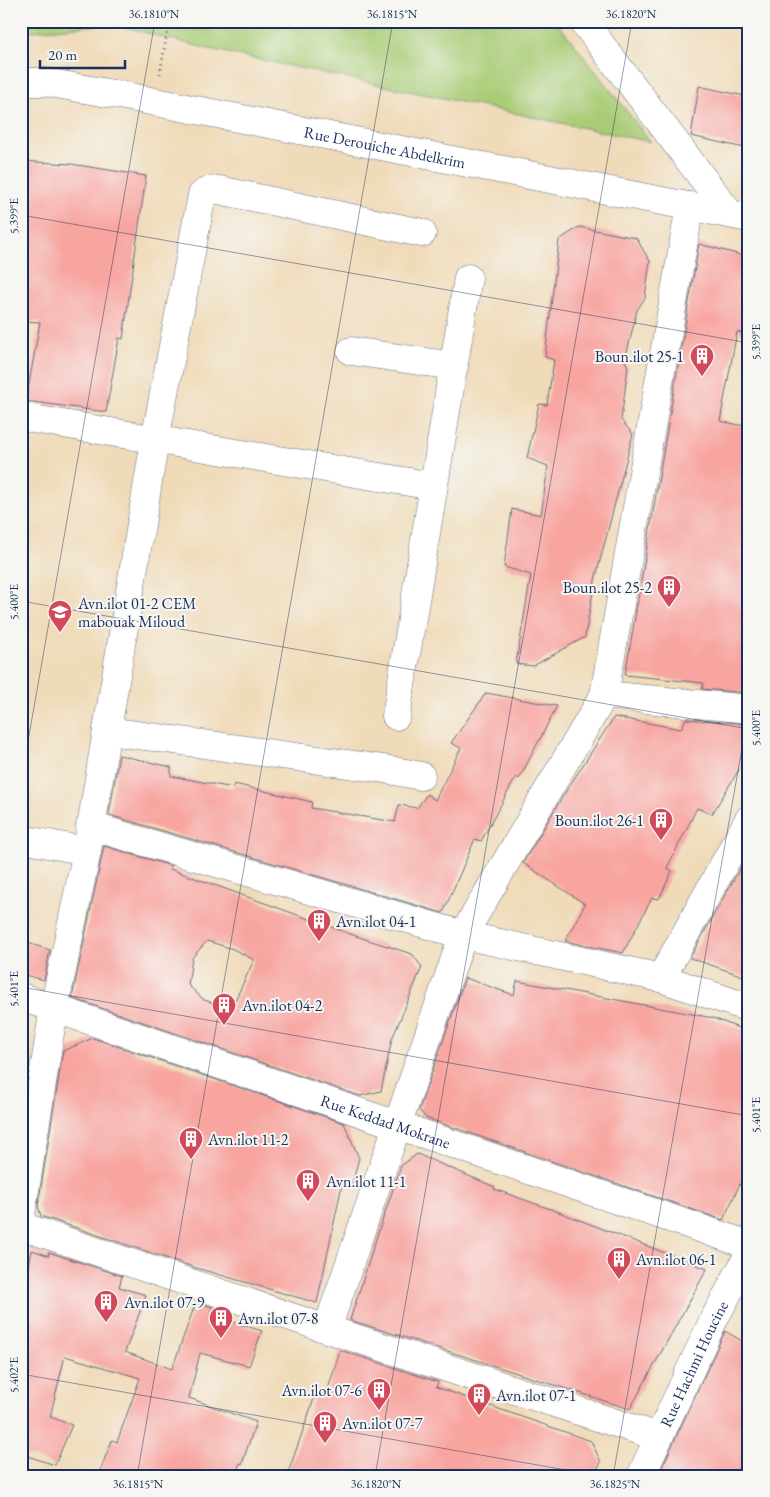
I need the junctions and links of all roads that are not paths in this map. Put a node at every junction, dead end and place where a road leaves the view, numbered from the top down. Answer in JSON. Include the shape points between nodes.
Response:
{"nodes":[{"id":1,"x":583,"y":21,"type":"edge"},
{"id":2,"x":21,"y":82,"type":"edge"},
{"id":3,"x":690,"y":206,"type":"junction"},
{"id":4,"x":739,"y":216,"type":"edge"},
{"id":5,"x":422,"y":233,"type":"dead end"},
{"id":6,"x":468,"y":278,"type":"dead end"},
{"id":7,"x":351,"y":351,"type":"dead end"},
{"id":8,"x":454,"y":366,"type":"junction"},
{"id":9,"x":21,"y":417,"type":"edge"},
{"id":10,"x":155,"y":440,"type":"junction"},
{"id":11,"x":432,"y":486,"type":"junction"},
{"id":12,"x":604,"y":695,"type":"junction"},
{"id":13,"x":749,"y":708,"type":"edge"},
{"id":14,"x":396,"y":716,"type":"dead end"},
{"id":15,"x":108,"y":731,"type":"junction"},
{"id":16,"x":421,"y":776,"type":"dead end"},
{"id":17,"x":749,"y":819,"type":"edge"},
{"id":18,"x":21,"y":839,"type":"edge"},
{"id":19,"x":89,"y":839,"type":"junction"},
{"id":20,"x":462,"y":935,"type":"junction"},
{"id":21,"x":661,"y":978,"type":"junction"},
{"id":22,"x":21,"y":997,"type":"edge"},
{"id":23,"x":54,"y":1008,"type":"junction"},
{"id":24,"x":749,"y":1008,"type":"edge"},
{"id":25,"x":396,"y":1126,"type":"junction"},
{"id":26,"x":21,"y":1215,"type":"edge"},
{"id":27,"x":21,"y":1226,"type":"edge"},
{"id":28,"x":749,"y":1245,"type":"edge"},
{"id":29,"x":749,"y":1254,"type":"edge"},
{"id":30,"x":327,"y":1329,"type":"junction"},
{"id":31,"x":659,"y":1437,"type":"junction"},
{"id":32,"x":641,"y":1476,"type":"edge"}],
"edges":[{"from":1,"to":4,"type":"street"},
{"from":2,"to":3,"type":"street","name":"Rue Derouiche Abdelkrim","via":[[45,82],[155,102]]},
{"from":3,"to":4,"type":"street","name":"Rue Derouiche Abdelkrim"},
{"from":3,"to":12,"type":"street"},
{"from":5,"to":10,"type":"street","via":[[219,190],[207,191],[202,195]]},
{"from":6,"to":8,"type":"street"},
{"from":7,"to":8,"type":"street"},
{"from":8,"to":11,"type":"street"},
{"from":9,"to":10,"type":"street"},
{"from":10,"to":11,"type":"street"},
{"from":10,"to":15,"type":"street"},
{"from":11,"to":14,"type":"street"},
{"from":12,"to":13,"type":"street"},
{"from":12,"to":20,"type":"street"},
{"from":15,"to":16,"type":"street"},
{"from":15,"to":19,"type":"street"},
{"from":17,"to":21,"type":"street"},
{"from":18,"to":19,"type":"street"},
{"from":19,"to":20,"type":"street"},
{"from":19,"to":23,"type":"street"},
{"from":20,"to":21,"type":"street"},
{"from":20,"to":25,"type":"street"},
{"from":21,"to":24,"type":"street"},
{"from":22,"to":23,"type":"street","name":"Rue Keddad Mokrane"},
{"from":23,"to":25,"type":"street","name":"Rue Keddad Mokrane"},
{"from":23,"to":26,"type":"street"},
{"from":25,"to":28,"type":"street","name":"Rue Keddad Mokrane"},
{"from":25,"to":30,"type":"street"},
{"from":27,"to":30,"type":"street"},
{"from":29,"to":31,"type":"street","name":"Rue Hachmi Houcine","via":[[712,1323]]},
{"from":30,"to":31,"type":"street"},
{"from":31,"to":32,"type":"street","name":"Rue Hachmi Houcine"}]}
